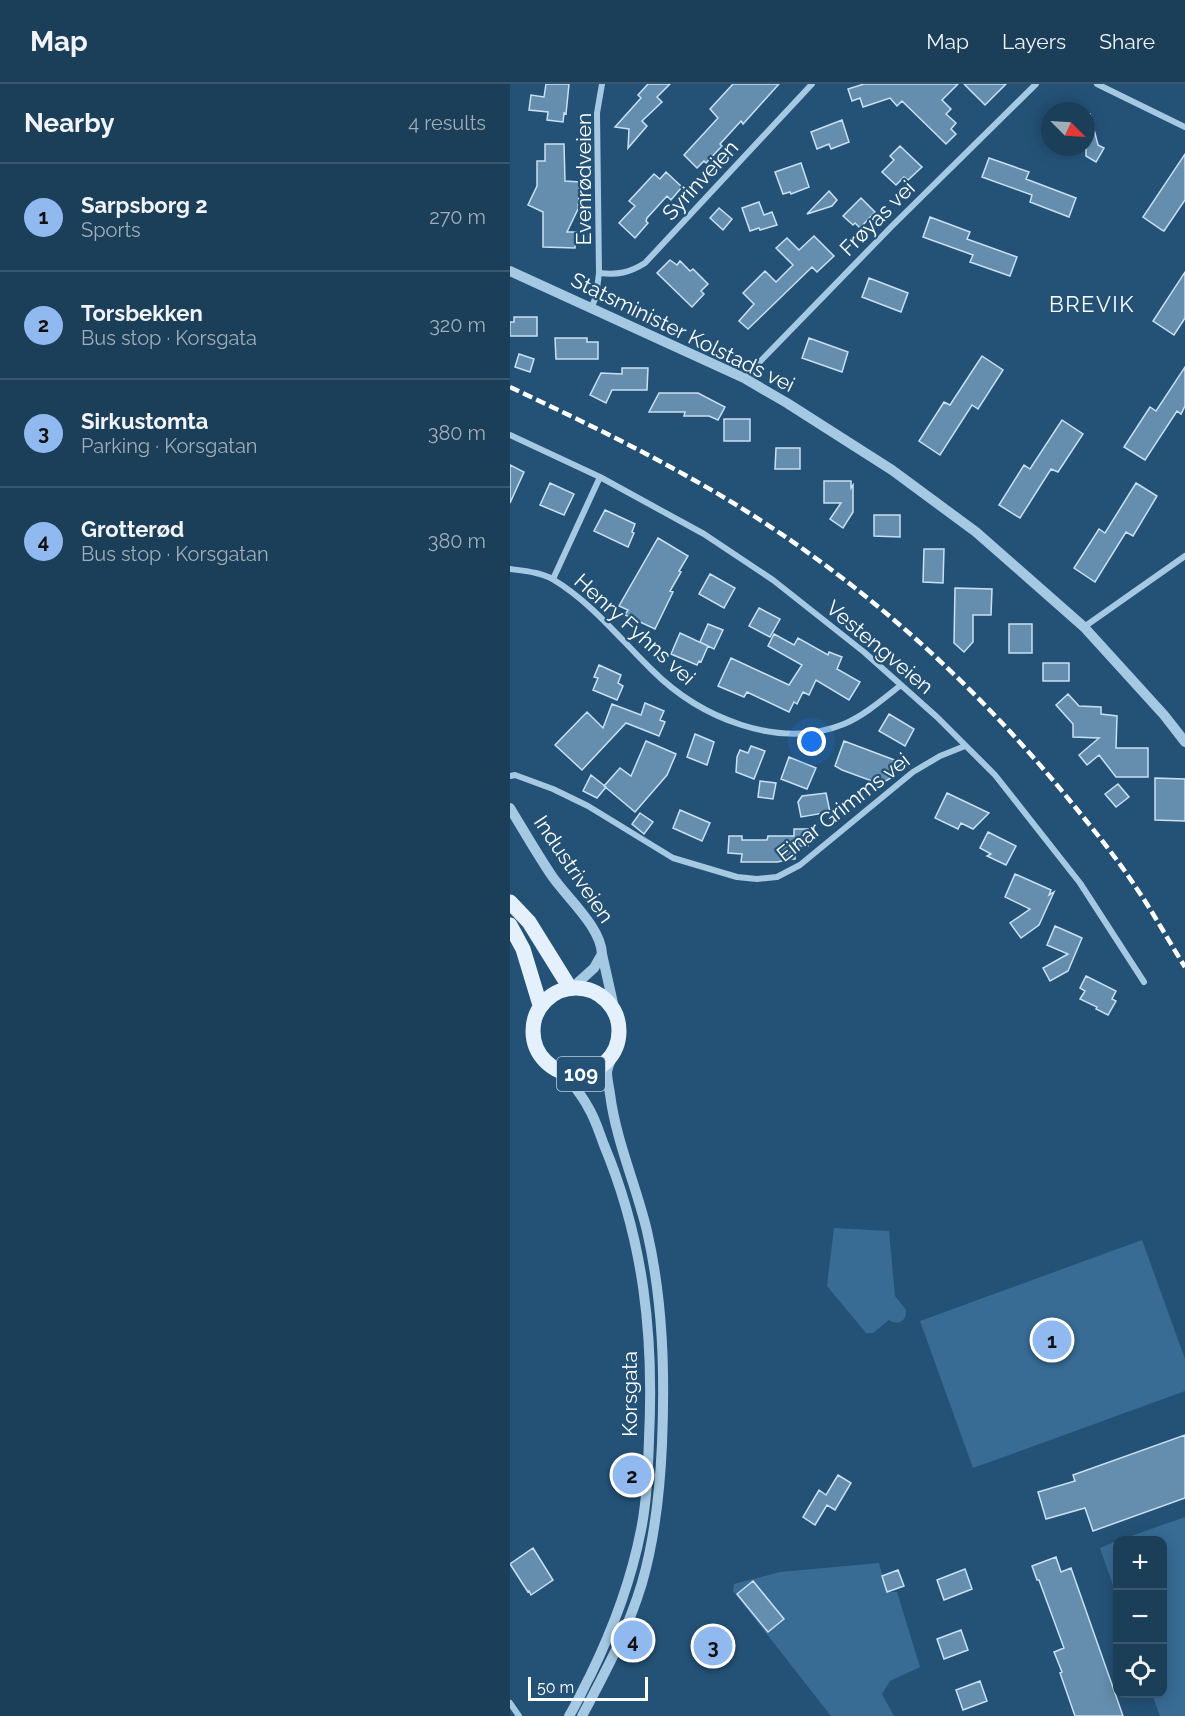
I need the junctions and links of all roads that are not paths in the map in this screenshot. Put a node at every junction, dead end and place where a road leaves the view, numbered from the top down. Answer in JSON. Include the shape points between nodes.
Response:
{"nodes":[{"id":1,"x":602,"y":84,"type":"edge"},
{"id":2,"x":812,"y":84,"type":"edge"},
{"id":3,"x":1036,"y":84,"type":"edge"},
{"id":4,"x":1097,"y":84,"type":"edge"},
{"id":5,"x":1185,"y":127,"type":"edge"},
{"id":6,"x":510,"y":271,"type":"edge"},
{"id":7,"x":599,"y":273,"type":"junction"},
{"id":8,"x":591,"y":309,"type":"junction"},
{"id":9,"x":744,"y":378,"type":"junction"},
{"id":10,"x":510,"y":435,"type":"edge"},
{"id":11,"x":600,"y":477,"type":"junction"},
{"id":12,"x":1185,"y":556,"type":"edge"},
{"id":13,"x":510,"y":569,"type":"edge"},
{"id":14,"x":553,"y":579,"type":"junction"},
{"id":15,"x":1084,"y":627,"type":"junction"},
{"id":16,"x":901,"y":685,"type":"junction"},
{"id":17,"x":1185,"y":742,"type":"edge"},
{"id":18,"x":965,"y":746,"type":"junction"},
{"id":19,"x":510,"y":776,"type":"edge"},
{"id":20,"x":510,"y":808,"type":"edge"},
{"id":21,"x":510,"y":902,"type":"edge"},
{"id":22,"x":510,"y":925,"type":"edge"},
{"id":23,"x":602,"y":954,"type":"junction"},
{"id":24,"x":1144,"y":982,"type":"dead end"},
{"id":25,"x":572,"y":988,"type":"junction"},
{"id":26,"x":540,"y":1005,"type":"junction"},
{"id":27,"x":615,"y":1012,"type":"junction"},
{"id":28,"x":613,"y":1054,"type":"junction"},
{"id":29,"x":564,"y":1073,"type":"junction"},
{"id":30,"x":510,"y":1703,"type":"edge"},
{"id":31,"x":519,"y":1716,"type":"edge"},
{"id":32,"x":568,"y":1716,"type":"edge"},
{"id":33,"x":582,"y":1716,"type":"edge"}],
"edges":[{"from":1,"to":7,"type":"street","name":"Evenrødveien","via":[[597,113]]},
{"from":2,"to":7,"type":"street","name":"Syrinveien","via":[[645,263],[618,275]]},
{"from":3,"to":9,"type":"street","name":"Frøyas vei"},
{"from":4,"to":5,"type":"street"},
{"from":6,"to":8,"type":"street","name":"Statsminister Kolstads vei"},
{"from":7,"to":8,"type":"street","name":"Evenrødveien"},
{"from":8,"to":9,"type":"street","name":"Statsminister Kolstads vei"},
{"from":9,"to":15,"type":"street","name":"Statsminister Kolstads vei","via":[[902,477],[976,532]]},
{"from":10,"to":11,"type":"street","name":"Vestengveien"},
{"from":11,"to":14,"type":"street"},
{"from":11,"to":16,"type":"street","name":"Vestengveien","via":[[704,534],[773,580]]},
{"from":12,"to":15,"type":"street"},
{"from":13,"to":14,"type":"street","name":"Henry Fyhns vei"},
{"from":14,"to":16,"type":"street","name":"Henry Fyhns vei","via":[[592,609],[681,695],[738,724],[792,734],[817,731],[843,724]]},
{"from":15,"to":17,"type":"street","name":"Statsminister Kolstads vei"},
{"from":16,"to":18,"type":"street","name":"Vestengveien"},
{"from":18,"to":19,"type":"street","name":"Einar Grimms vei","via":[[913,772],[800,865],[777,878],[737,877],[673,858],[579,801]]},
{"from":18,"to":24,"type":"street","name":"Vestengveien","via":[[994,775],[1080,883]]},
{"from":20,"to":23,"type":"street","name":"Industriveien","via":[[602,944]]},
{"from":21,"to":25,"type":"main road","via":[[529,922]]},
{"from":22,"to":26,"type":"main road","via":[[523,949]]},
{"from":23,"to":25,"type":"street","name":"Industriveien","via":[[594,968]]},
{"from":23,"to":27,"type":"street","name":"Industriveien"},
{"from":25,"to":26,"type":"main road","via":[[559,991]]},
{"from":25,"to":27,"type":"main road","via":[[586,988],[598,994]]},
{"from":26,"to":29,"type":"main road","number":"109","via":[[534,1018],[534,1046],[552,1068]]},
{"from":27,"to":28,"type":"main road","number":"109","via":[[619,1026]]},
{"from":28,"to":29,"type":"main road","number":"109","via":[[592,1072]]},
{"from":28,"to":33,"type":"street","name":"Korsgata","via":[[607,1071],[612,1111],[646,1229],[657,1283],[662,1337],[660,1485],[642,1582],[610,1663]]},
{"from":29,"to":32,"type":"street","name":"Korsgata","via":[[588,1106],[618,1181],[635,1238],[648,1324],[650,1415],[645,1503],[630,1577],[597,1662]]},
{"from":30,"to":31,"type":"street"}]}
